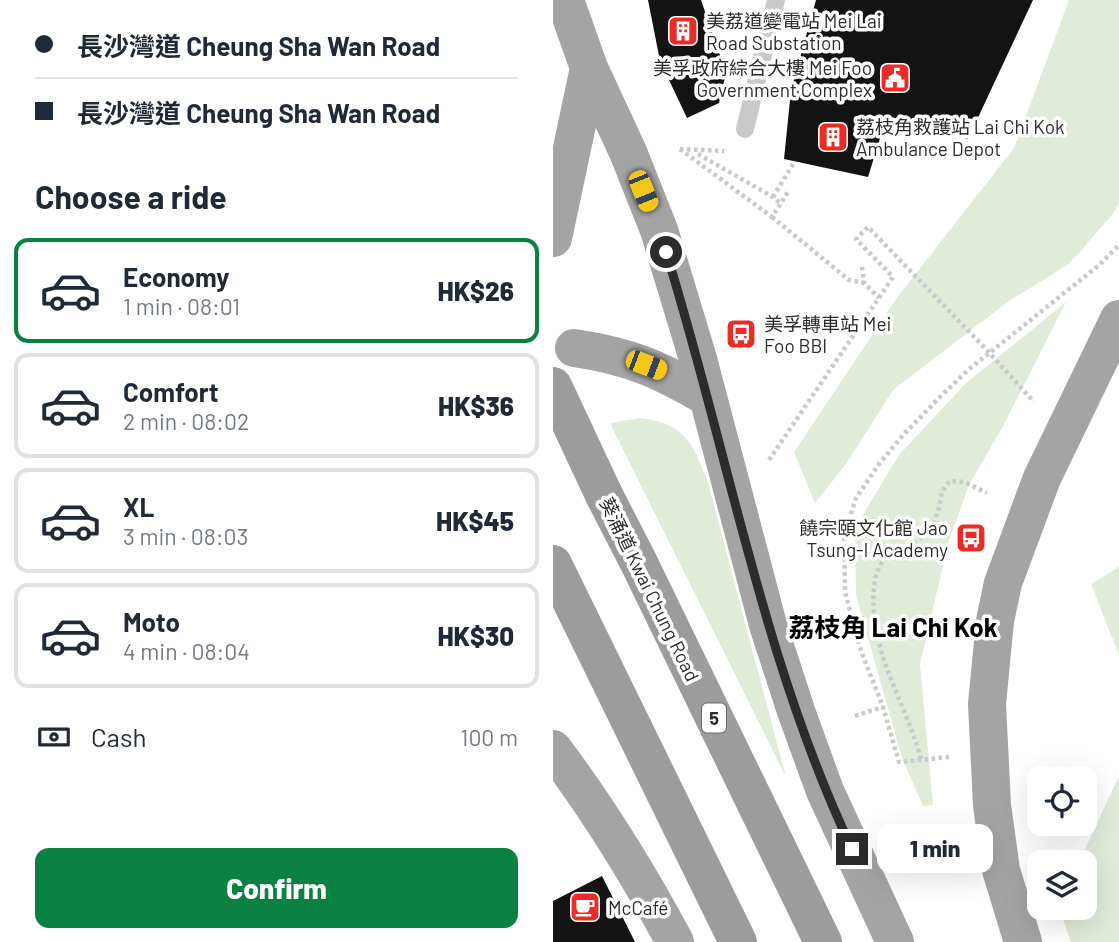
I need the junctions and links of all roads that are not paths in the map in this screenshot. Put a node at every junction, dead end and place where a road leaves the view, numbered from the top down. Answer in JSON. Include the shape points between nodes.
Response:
{"nodes":[{"id":1,"x":565,"y":0,"type":"edge"},
{"id":2,"x":776,"y":0,"type":"edge"},
{"id":3,"x":553,"y":44,"type":"edge"},
{"id":4,"x":589,"y":68,"type":"junction"},
{"id":5,"x":745,"y":129,"type":"dead end"},
{"id":6,"x":553,"y":238,"type":"edge"},
{"id":7,"x":1119,"y":318,"type":"edge"},
{"id":8,"x":574,"y":348,"type":"dead end"},
{"id":9,"x":553,"y":386,"type":"edge"},
{"id":10,"x":707,"y":397,"type":"junction"},
{"id":11,"x":553,"y":564,"type":"edge"},
{"id":12,"x":553,"y":749,"type":"edge"},
{"id":13,"x":675,"y":942,"type":"edge"},
{"id":14,"x":738,"y":942,"type":"edge"},
{"id":15,"x":823,"y":942,"type":"edge"},
{"id":16,"x":895,"y":942,"type":"edge"},
{"id":17,"x":1023,"y":942,"type":"edge"}],
"edges":[{"from":1,"to":4,"type":"main road"},
{"from":2,"to":5,"type":"lane"},
{"from":3,"to":4,"type":"main road"},
{"from":4,"to":6,"type":"main road"},
{"from":4,"to":10,"type":"main road","via":[[659,230]]},
{"from":7,"to":17,"type":"main road","via":[[1042,478],[1003,583],[995,621],[987,704],[992,804],[1001,870]]},
{"from":8,"to":10,"type":"main road","via":[[628,358]]},
{"from":9,"to":15,"type":"highway","name":"葵涌道 Kwai Chung Road","number":"5","bridge":true},
{"from":10,"to":16,"type":"main road","via":[[796,711],[825,791]]},
{"from":11,"to":14,"type":"highway"},
{"from":12,"to":13,"type":"main road","via":[[628,858]]}]}
